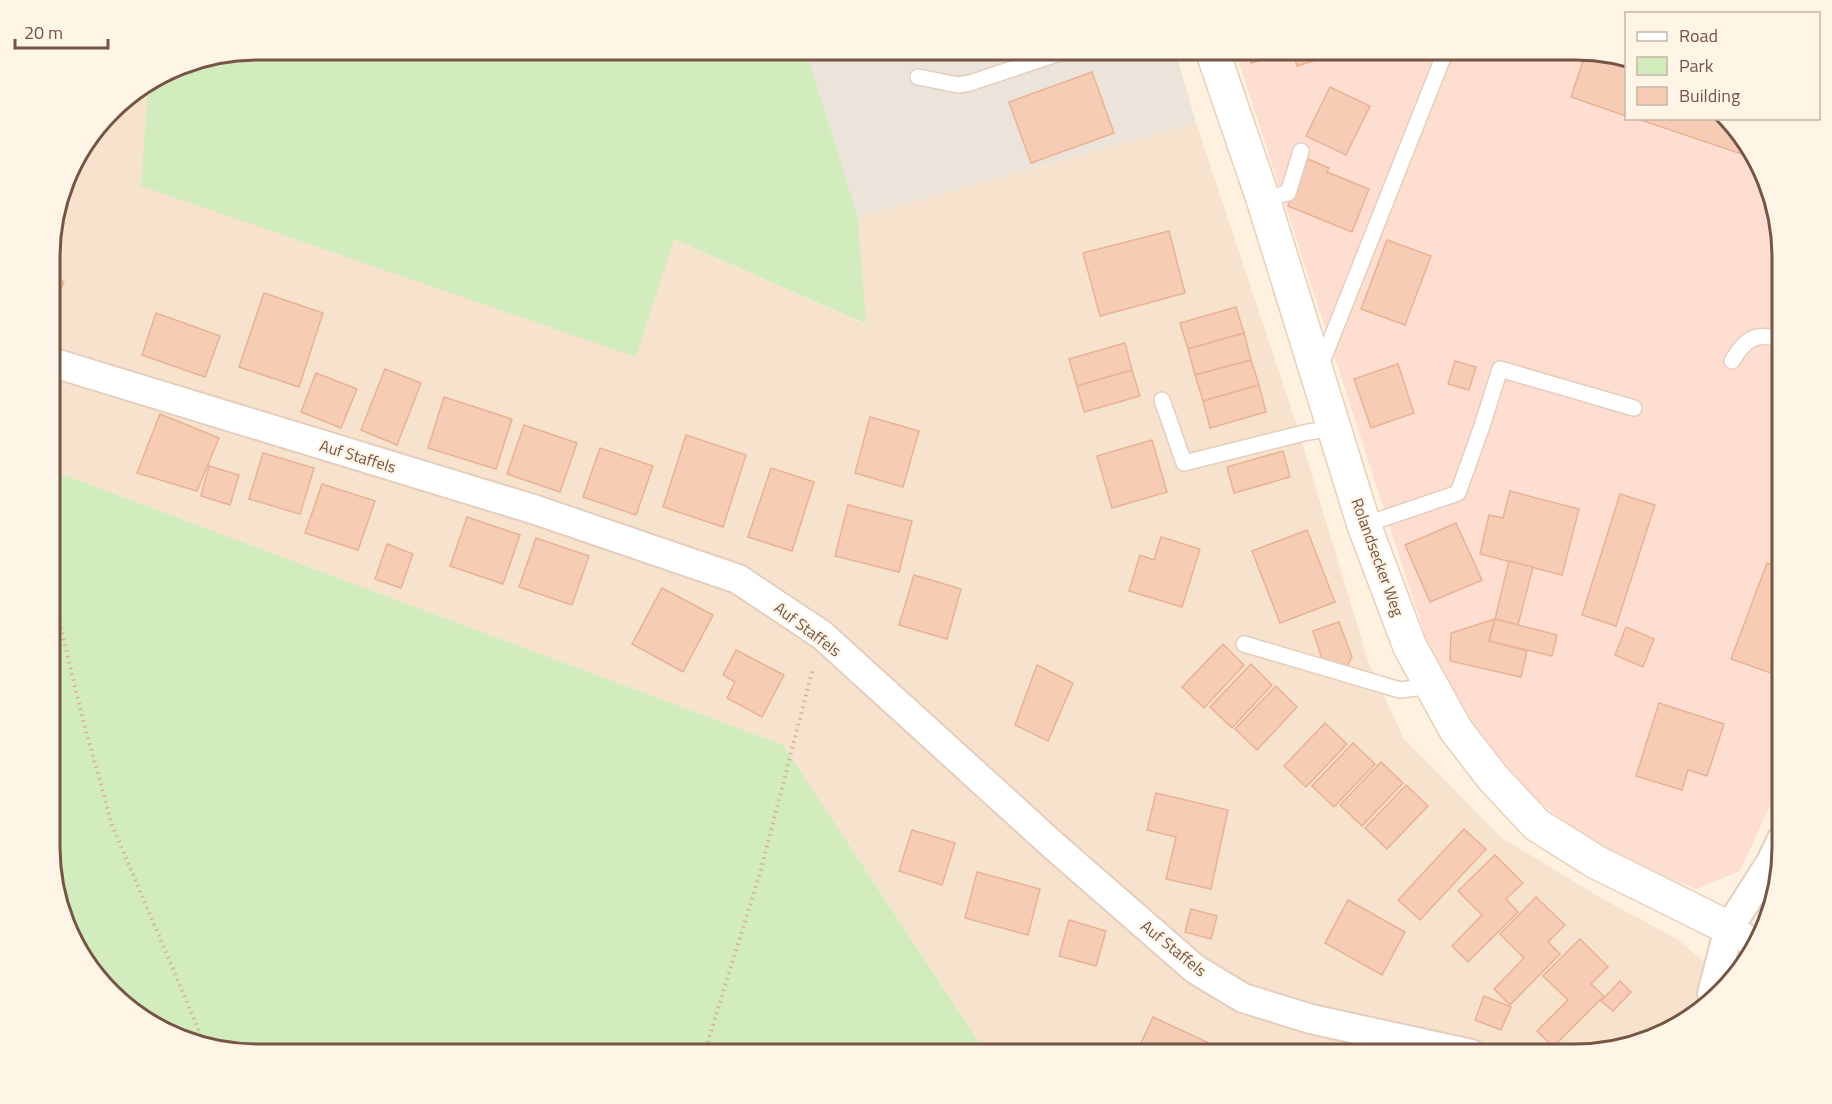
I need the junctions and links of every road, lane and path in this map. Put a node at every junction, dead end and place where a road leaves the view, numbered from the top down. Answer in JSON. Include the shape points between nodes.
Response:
{"nodes":[{"id":1,"x":1038,"y":60,"type":"edge"},
{"id":2,"x":1215,"y":60,"type":"edge"},
{"id":3,"x":1442,"y":60,"type":"edge"},
{"id":4,"x":918,"y":77,"type":"dead end"},
{"id":5,"x":1301,"y":151,"type":"dead end"},
{"id":6,"x":1263,"y":199,"type":"junction"},
{"id":7,"x":1772,"y":337,"type":"edge"},
{"id":8,"x":1732,"y":361,"type":"dead end"},
{"id":9,"x":60,"y":365,"type":"edge"},
{"id":10,"x":1318,"y":372,"type":"junction"},
{"id":11,"x":1162,"y":400,"type":"dead end"},
{"id":12,"x":1634,"y":408,"type":"dead end"},
{"id":13,"x":1335,"y":428,"type":"junction"},
{"id":14,"x":1364,"y":525,"type":"junction"},
{"id":15,"x":60,"y":624,"type":"edge"},
{"id":16,"x":822,"y":635,"type":"junction"},
{"id":17,"x":1244,"y":644,"type":"dead end"},
{"id":18,"x":1431,"y":686,"type":"junction"},
{"id":19,"x":1772,"y":860,"type":"edge"},
{"id":20,"x":1729,"y":928,"type":"junction"},
{"id":21,"x":1749,"y":940,"type":"edge"},
{"id":22,"x":1714,"y":986,"type":"edge"},
{"id":23,"x":201,"y":1035,"type":"edge"},
{"id":24,"x":707,"y":1044,"type":"edge"},
{"id":25,"x":1424,"y":1044,"type":"edge"}],
"edges":[{"from":1,"to":4,"type":"lane","via":[[957,85]]},
{"from":2,"to":6,"type":"street","name":"Rolandsecker Weg"},
{"from":3,"to":10,"type":"lane"},
{"from":5,"to":6,"type":"lane","via":[[1288,193]]},
{"from":6,"to":10,"type":"street","name":"Rolandsecker Weg"},
{"from":7,"to":8,"type":"lane","via":[[1756,337],[1742,345]]},
{"from":9,"to":16,"type":"street","name":"Auf Staffels","via":[[536,510],[738,579]]},
{"from":10,"to":13,"type":"street","name":"Rolandsecker Weg"},
{"from":11,"to":13,"type":"lane","via":[[1184,463]]},
{"from":12,"to":14,"type":"lane","via":[[1500,369],[1458,492]]},
{"from":13,"to":14,"type":"street","name":"Rolandsecker Weg"},
{"from":14,"to":18,"type":"street","name":"Rolandsecker Weg","via":[[1410,647]]},
{"from":15,"to":23,"type":"path","via":[[112,825]]},
{"from":16,"to":24,"type":"path","via":[[760,873]]},
{"from":16,"to":25,"type":"street","name":"Auf Staffels","via":[[1195,969],[1243,998],[1311,1020]]},
{"from":17,"to":18,"type":"lane","via":[[1400,690]]},
{"from":18,"to":20,"type":"street","name":"Rolandsecker Weg","via":[[1456,730],[1537,825],[1596,862]]},
{"from":19,"to":20,"type":"street"},
{"from":20,"to":21,"type":"street"},
{"from":20,"to":22,"type":"street"}]}
